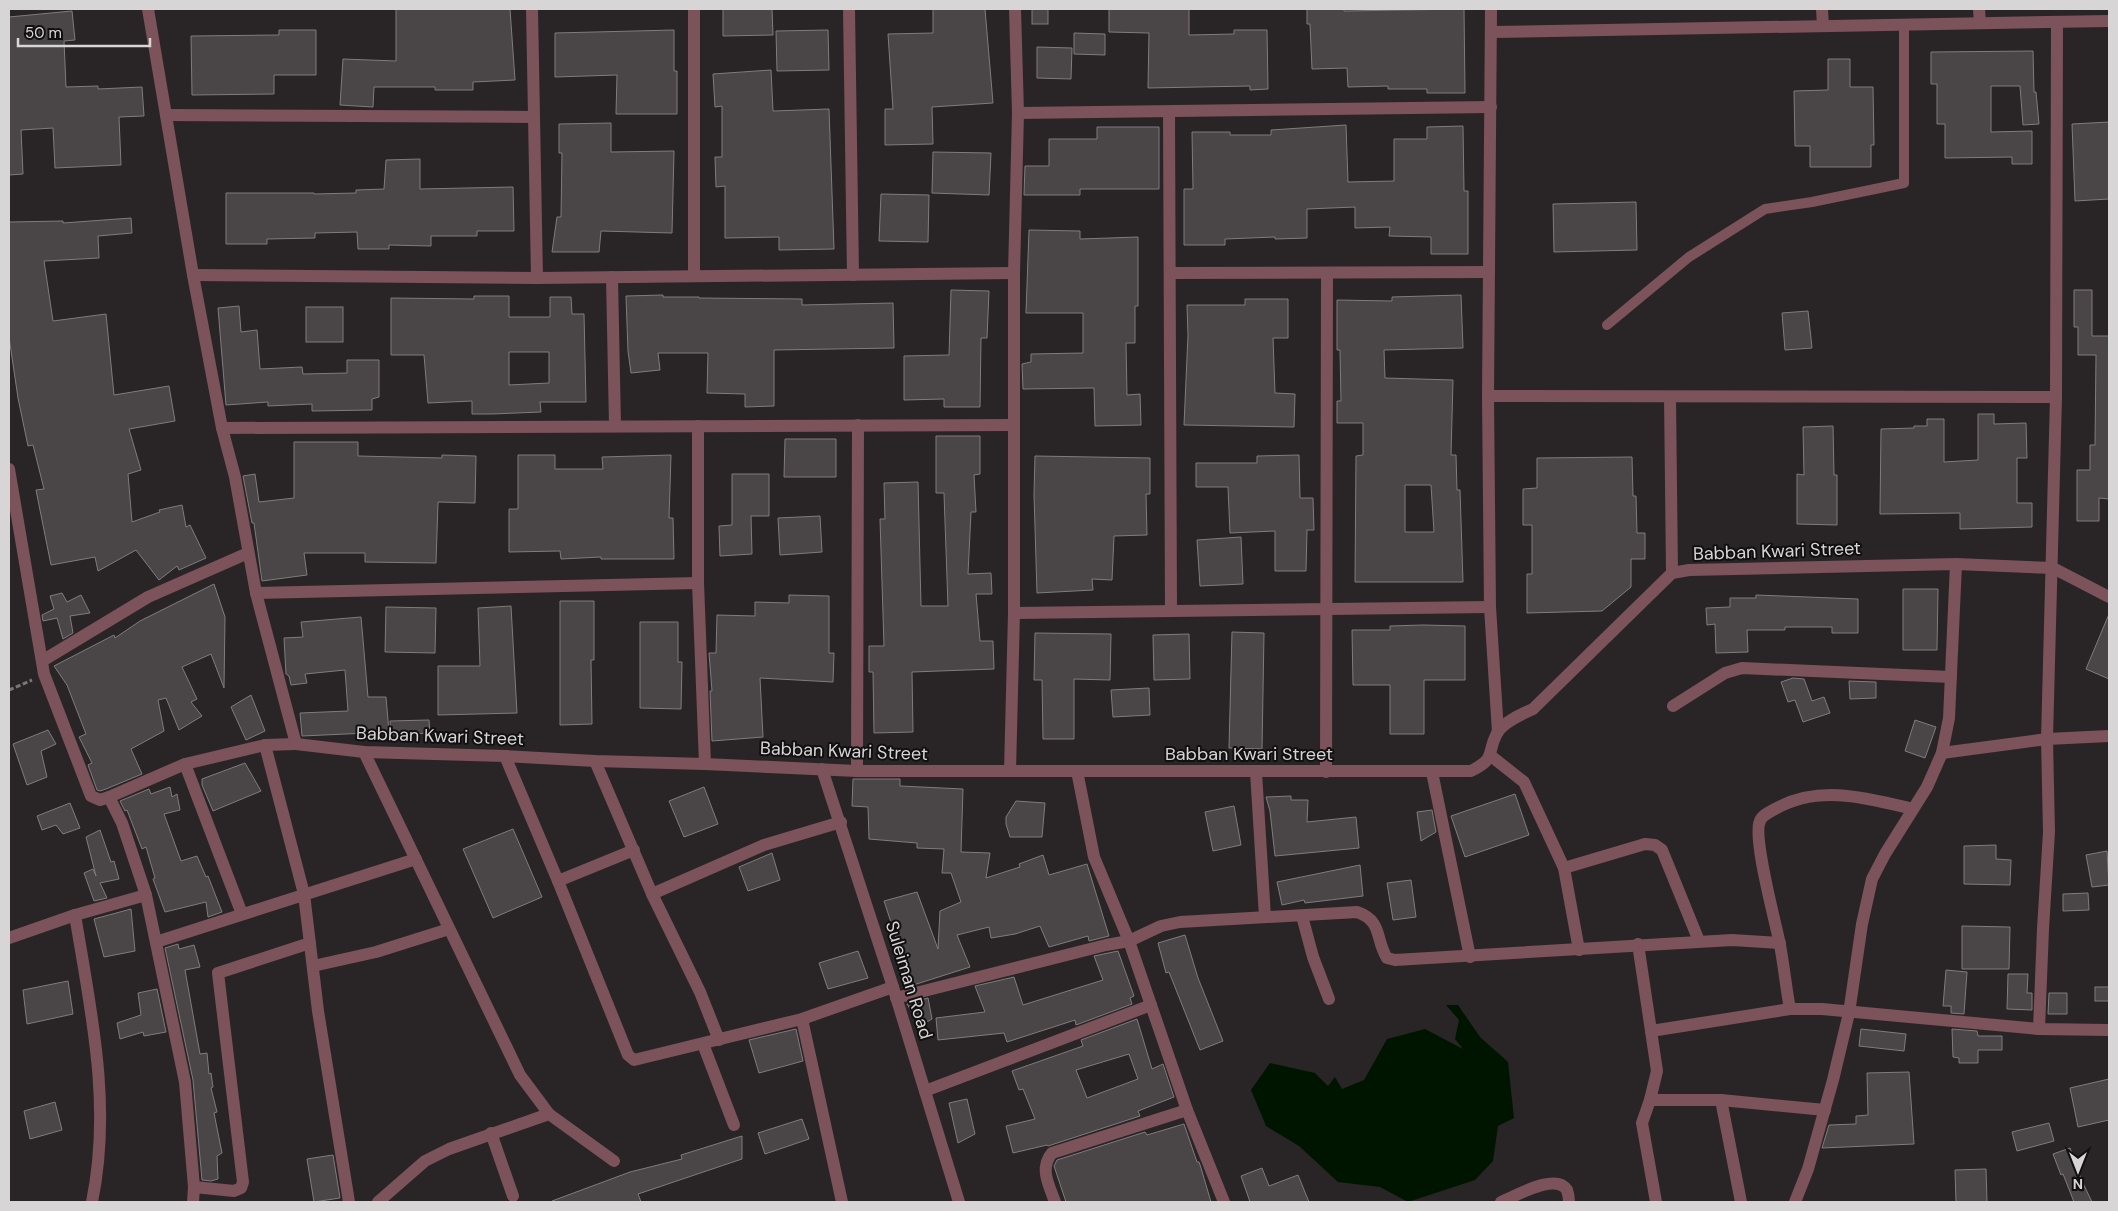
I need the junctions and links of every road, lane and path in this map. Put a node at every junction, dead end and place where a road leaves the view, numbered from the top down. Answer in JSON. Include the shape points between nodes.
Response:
{"nodes":[{"id":1,"x":148,"y":9,"type":"edge"},
{"id":2,"x":532,"y":9,"type":"edge"},
{"id":3,"x":694,"y":9,"type":"edge"},
{"id":4,"x":849,"y":9,"type":"edge"},
{"id":5,"x":1015,"y":9,"type":"edge"},
{"id":6,"x":1491,"y":9,"type":"edge"},
{"id":7,"x":1822,"y":9,"type":"edge"},
{"id":8,"x":1979,"y":9,"type":"edge"},
{"id":9,"x":2109,"y":21,"type":"edge"},
{"id":10,"x":2057,"y":22,"type":"junction"},
{"id":11,"x":1980,"y":23,"type":"junction"},
{"id":12,"x":1904,"y":25,"type":"junction"},
{"id":13,"x":1823,"y":26,"type":"junction"},
{"id":14,"x":1492,"y":32,"type":"junction"},
{"id":15,"x":1491,"y":108,"type":"junction"},
{"id":16,"x":1169,"y":112,"type":"junction"},
{"id":17,"x":1018,"y":113,"type":"junction"},
{"id":18,"x":166,"y":115,"type":"junction"},
{"id":19,"x":534,"y":117,"type":"junction"},
{"id":20,"x":1489,"y":272,"type":"junction"},
{"id":21,"x":1014,"y":273,"type":"junction"},
{"id":22,"x":1170,"y":274,"type":"junction"},
{"id":23,"x":1327,"y":274,"type":"junction"},
{"id":24,"x":193,"y":275,"type":"junction"},
{"id":25,"x":853,"y":275,"type":"junction"},
{"id":26,"x":694,"y":276,"type":"junction"},
{"id":27,"x":612,"y":277,"type":"junction"},
{"id":28,"x":537,"y":278,"type":"junction"},
{"id":29,"x":1607,"y":324,"type":"dead end"},
{"id":30,"x":1488,"y":396,"type":"junction"},
{"id":31,"x":1670,"y":397,"type":"junction"},
{"id":32,"x":2056,"y":397,"type":"junction"},
{"id":33,"x":858,"y":425,"type":"junction"},
{"id":34,"x":1014,"y":425,"type":"junction"},
{"id":35,"x":615,"y":426,"type":"junction"},
{"id":36,"x":698,"y":426,"type":"junction"},
{"id":37,"x":222,"y":428,"type":"junction"},
{"id":38,"x":9,"y":469,"type":"edge"},
{"id":39,"x":248,"y":553,"type":"junction"},
{"id":40,"x":1956,"y":564,"type":"junction"},
{"id":41,"x":2053,"y":568,"type":"junction"},
{"id":42,"x":1672,"y":573,"type":"junction"},
{"id":43,"x":698,"y":583,"type":"junction"},
{"id":44,"x":256,"y":593,"type":"junction"},
{"id":45,"x":2109,"y":597,"type":"edge"},
{"id":46,"x":1490,"y":607,"type":"junction"},
{"id":47,"x":1327,"y":609,"type":"junction"},
{"id":48,"x":1171,"y":611,"type":"junction"},
{"id":49,"x":1014,"y":612,"type":"junction"},
{"id":50,"x":42,"y":661,"type":"junction"},
{"id":51,"x":44,"y":674,"type":"junction"},
{"id":52,"x":1951,"y":677,"type":"junction"},
{"id":53,"x":9,"y":690,"type":"edge"},
{"id":54,"x":1672,"y":706,"type":"dead end"},
{"id":55,"x":1498,"y":732,"type":"junction"},
{"id":56,"x":2109,"y":736,"type":"edge"},
{"id":57,"x":2047,"y":739,"type":"junction"},
{"id":58,"x":296,"y":744,"type":"junction"},
{"id":59,"x":265,"y":745,"type":"junction"},
{"id":60,"x":364,"y":752,"type":"junction"},
{"id":61,"x":1942,"y":753,"type":"junction"},
{"id":62,"x":505,"y":756,"type":"junction"},
{"id":63,"x":1491,"y":756,"type":"junction"},
{"id":64,"x":595,"y":761,"type":"junction"},
{"id":65,"x":185,"y":764,"type":"junction"},
{"id":66,"x":705,"y":764,"type":"junction"},
{"id":67,"x":822,"y":770,"type":"junction"},
{"id":68,"x":857,"y":771,"type":"junction"},
{"id":69,"x":1010,"y":771,"type":"junction"},
{"id":70,"x":1077,"y":771,"type":"junction"},
{"id":71,"x":1256,"y":772,"type":"junction"},
{"id":72,"x":1326,"y":772,"type":"junction"},
{"id":73,"x":1432,"y":772,"type":"junction"},
{"id":74,"x":109,"y":797,"type":"junction"},
{"id":75,"x":1913,"y":809,"type":"junction"},
{"id":76,"x":841,"y":822,"type":"junction"},
{"id":77,"x":634,"y":850,"type":"junction"},
{"id":78,"x":416,"y":859,"type":"junction"},
{"id":79,"x":1564,"y":868,"type":"junction"},
{"id":80,"x":558,"y":881,"type":"junction"},
{"id":81,"x":304,"y":894,"type":"junction"},
{"id":82,"x":652,"y":894,"type":"junction"},
{"id":83,"x":146,"y":895,"type":"junction"},
{"id":84,"x":242,"y":914,"type":"junction"},
{"id":85,"x":75,"y":915,"type":"junction"},
{"id":86,"x":1302,"y":916,"type":"junction"},
{"id":87,"x":1265,"y":917,"type":"junction"},
{"id":88,"x":450,"y":929,"type":"junction"},
{"id":89,"x":9,"y":938,"type":"edge"},
{"id":90,"x":1128,"y":941,"type":"junction"},
{"id":91,"x":1699,"y":941,"type":"junction"},
{"id":92,"x":156,"y":942,"type":"junction"},
{"id":93,"x":310,"y":943,"type":"junction"},
{"id":94,"x":1780,"y":943,"type":"junction"},
{"id":95,"x":1638,"y":944,"type":"junction"},
{"id":96,"x":1579,"y":950,"type":"junction"},
{"id":97,"x":1470,"y":956,"type":"junction"},
{"id":98,"x":313,"y":966,"type":"junction"},
{"id":99,"x":894,"y":993,"type":"junction"},
{"id":100,"x":1329,"y":999,"type":"dead end"},
{"id":101,"x":1151,"y":1005,"type":"junction"},
{"id":102,"x":1790,"y":1009,"type":"junction"},
{"id":103,"x":1849,"y":1013,"type":"junction"},
{"id":104,"x":802,"y":1019,"type":"junction"},
{"id":105,"x":2039,"y":1029,"type":"junction"},
{"id":106,"x":2109,"y":1030,"type":"edge"},
{"id":107,"x":1651,"y":1031,"type":"junction"},
{"id":108,"x":719,"y":1040,"type":"junction"},
{"id":109,"x":703,"y":1044,"type":"junction"},
{"id":110,"x":924,"y":1091,"type":"junction"},
{"id":111,"x":1650,"y":1100,"type":"junction"},
{"id":112,"x":1721,"y":1100,"type":"junction"},
{"id":113,"x":1187,"y":1110,"type":"junction"},
{"id":114,"x":1825,"y":1110,"type":"junction"},
{"id":115,"x":549,"y":1114,"type":"junction"},
{"id":116,"x":734,"y":1125,"type":"dead end"},
{"id":117,"x":490,"y":1133,"type":"junction"},
{"id":118,"x":614,"y":1161,"type":"dead end"},
{"id":119,"x":194,"y":1187,"type":"junction"},
{"id":120,"x":513,"y":1196,"type":"dead end"},
{"id":121,"x":1220,"y":1201,"type":"edge"},
{"id":122,"x":92,"y":1202,"type":"edge"},
{"id":123,"x":193,"y":1202,"type":"edge"},
{"id":124,"x":349,"y":1202,"type":"edge"},
{"id":125,"x":378,"y":1202,"type":"edge"},
{"id":126,"x":842,"y":1202,"type":"edge"},
{"id":127,"x":959,"y":1202,"type":"edge"},
{"id":128,"x":1055,"y":1202,"type":"edge"},
{"id":129,"x":1501,"y":1202,"type":"edge"},
{"id":130,"x":1569,"y":1202,"type":"edge"},
{"id":131,"x":1656,"y":1202,"type":"edge"},
{"id":132,"x":1741,"y":1202,"type":"edge"},
{"id":133,"x":1795,"y":1202,"type":"edge"}],
"edges":[{"from":1,"to":18,"type":"street"},
{"from":2,"to":19,"type":"street"},
{"from":3,"to":26,"type":"street"},
{"from":4,"to":25,"type":"street"},
{"from":5,"to":17,"type":"street"},
{"from":6,"to":14,"type":"street"},
{"from":7,"to":13,"type":"street"},
{"from":8,"to":11,"type":"street"},
{"from":9,"to":10,"type":"street"},
{"from":10,"to":11,"type":"street"},
{"from":10,"to":32,"type":"street"},
{"from":11,"to":12,"type":"street"},
{"from":12,"to":13,"type":"street"},
{"from":12,"to":29,"type":"lane","via":[[1904,183],[1765,209],[1689,256]]},
{"from":13,"to":14,"type":"street"},
{"from":14,"to":15,"type":"street"},
{"from":15,"to":16,"type":"street"},
{"from":15,"to":20,"type":"street"},
{"from":16,"to":17,"type":"street"},
{"from":16,"to":22,"type":"street"},
{"from":17,"to":21,"type":"street"},
{"from":18,"to":19,"type":"street"},
{"from":18,"to":24,"type":"street"},
{"from":19,"to":28,"type":"street"},
{"from":20,"to":23,"type":"street"},
{"from":20,"to":30,"type":"street"},
{"from":21,"to":25,"type":"street"},
{"from":21,"to":34,"type":"street"},
{"from":22,"to":23,"type":"street"},
{"from":22,"to":48,"type":"street"},
{"from":23,"to":47,"type":"street"},
{"from":24,"to":28,"type":"street"},
{"from":24,"to":37,"type":"street"},
{"from":25,"to":26,"type":"street"},
{"from":26,"to":27,"type":"street"},
{"from":27,"to":28,"type":"street"},
{"from":27,"to":35,"type":"street"},
{"from":30,"to":31,"type":"street"},
{"from":30,"to":46,"type":"street"},
{"from":31,"to":32,"type":"street"},
{"from":31,"to":42,"type":"street"},
{"from":32,"to":41,"type":"street"},
{"from":33,"to":34,"type":"street"},
{"from":33,"to":36,"type":"street"},
{"from":33,"to":68,"type":"street"},
{"from":34,"to":49,"type":"street"},
{"from":35,"to":36,"type":"street"},
{"from":35,"to":37,"type":"street"},
{"from":36,"to":43,"type":"street"},
{"from":37,"to":39,"type":"street","via":[[235,477]]},
{"from":38,"to":50,"type":"street"},
{"from":39,"to":44,"type":"street"},
{"from":39,"to":50,"type":"street","via":[[148,597]]},
{"from":40,"to":41,"type":"street","name":"Babban Kwari Street"},
{"from":40,"to":42,"type":"street","name":"Babban Kwari Street"},
{"from":40,"to":52,"type":"street"},
{"from":41,"to":45,"type":"street","name":"Babban Kwari Street"},
{"from":41,"to":57,"type":"street"},
{"from":42,"to":55,"type":"street","name":"Babban Kwari Street","via":[[1533,708]]},
{"from":43,"to":44,"type":"street"},
{"from":43,"to":66,"type":"street"},
{"from":44,"to":58,"type":"street"},
{"from":46,"to":47,"type":"street"},
{"from":46,"to":55,"type":"street"},
{"from":47,"to":48,"type":"street"},
{"from":47,"to":72,"type":"street"},
{"from":48,"to":49,"type":"street"},
{"from":49,"to":69,"type":"street"},
{"from":50,"to":51,"type":"street"},
{"from":51,"to":53,"type":"path"},
{"from":51,"to":74,"type":"street","via":[[91,796],[100,800]]},
{"from":52,"to":54,"type":"street","via":[[1742,668],[1725,673]]},
{"from":52,"to":61,"type":"street","via":[[1949,718]]},
{"from":55,"to":63,"type":"street"},
{"from":56,"to":57,"type":"street"},
{"from":57,"to":61,"type":"street"},
{"from":57,"to":105,"type":"street","via":[[2049,832]]},
{"from":58,"to":59,"type":"street","name":"Babban Kwari Street"},
{"from":58,"to":60,"type":"street","name":"Babban Kwari Street"},
{"from":59,"to":65,"type":"street","name":"Babban Kwari Street"},
{"from":59,"to":81,"type":"street"},
{"from":60,"to":62,"type":"street","name":"Babban Kwari Street"},
{"from":60,"to":78,"type":"street"},
{"from":61,"to":75,"type":"street"},
{"from":62,"to":64,"type":"street","name":"Babban Kwari Street"},
{"from":62,"to":80,"type":"street"},
{"from":63,"to":73,"type":"street","name":"Babban Kwari Street","via":[[1471,771]]},
{"from":63,"to":79,"type":"street","via":[[1524,782]]},
{"from":64,"to":66,"type":"street","name":"Babban Kwari Street"},
{"from":64,"to":77,"type":"street"},
{"from":65,"to":74,"type":"street","name":"Babban Kwari Street"},
{"from":65,"to":84,"type":"street"},
{"from":66,"to":67,"type":"street","name":"Babban Kwari Street"},
{"from":67,"to":68,"type":"street","name":"Babban Kwari Street"},
{"from":67,"to":76,"type":"street","name":"Suleiman Road"},
{"from":68,"to":69,"type":"street","name":"Babban Kwari Street"},
{"from":69,"to":70,"type":"street","name":"Babban Kwari Street"},
{"from":70,"to":71,"type":"street","name":"Babban Kwari Street"},
{"from":70,"to":90,"type":"street","via":[[1094,857]]},
{"from":71,"to":72,"type":"street","name":"Babban Kwari Street"},
{"from":71,"to":87,"type":"street"},
{"from":72,"to":73,"type":"street","name":"Babban Kwari Street"},
{"from":73,"to":97,"type":"street"},
{"from":74,"to":83,"type":"street","via":[[122,823]]},
{"from":75,"to":94,"type":"street","via":[[1835,794],[1783,804],[1760,820],[1763,868]]},
{"from":75,"to":103,"type":"street","via":[[1872,880]]},
{"from":76,"to":82,"type":"street","via":[[764,845]]},
{"from":76,"to":99,"type":"street","name":"Suleiman Road"},
{"from":77,"to":80,"type":"street"},
{"from":77,"to":82,"type":"street"},
{"from":78,"to":81,"type":"street"},
{"from":78,"to":88,"type":"street"},
{"from":79,"to":91,"type":"street","via":[[1645,844],[1655,845],[1662,850]]},
{"from":79,"to":96,"type":"street"},
{"from":80,"to":109,"type":"street","via":[[628,1055],[639,1060]]},
{"from":81,"to":84,"type":"street"},
{"from":81,"to":93,"type":"street"},
{"from":82,"to":108,"type":"street","via":[[700,992]]},
{"from":83,"to":85,"type":"street"},
{"from":83,"to":92,"type":"street"},
{"from":84,"to":92,"type":"street"},
{"from":85,"to":89,"type":"street"},
{"from":85,"to":122,"type":"street","via":[[98,1056],[101,1125],[98,1175]]},
{"from":86,"to":87,"type":"street"},
{"from":86,"to":97,"type":"street","via":[[1357,912],[1367,916],[1374,922],[1387,958],[1395,960]]},
{"from":86,"to":100,"type":"street"},
{"from":87,"to":90,"type":"street","via":[[1161,926]]},
{"from":88,"to":98,"type":"street","via":[[376,952]]},
{"from":88,"to":115,"type":"street","via":[[520,1075]]},
{"from":90,"to":99,"type":"street"},
{"from":90,"to":101,"type":"street"},
{"from":91,"to":94,"type":"street"},
{"from":91,"to":95,"type":"street"},
{"from":92,"to":119,"type":"street","via":[[185,1082]]},
{"from":93,"to":98,"type":"street"},
{"from":93,"to":119,"type":"street","via":[[218,973],[243,1182],[241,1188],[234,1191]]},
{"from":94,"to":102,"type":"street"},
{"from":95,"to":96,"type":"street"},
{"from":95,"to":107,"type":"street"},
{"from":96,"to":97,"type":"street"},
{"from":98,"to":124,"type":"street"},
{"from":99,"to":104,"type":"street"},
{"from":99,"to":110,"type":"street","name":"Suleiman Road"},
{"from":101,"to":110,"type":"street"},
{"from":101,"to":113,"type":"street"},
{"from":102,"to":103,"type":"street"},
{"from":102,"to":107,"type":"street"},
{"from":103,"to":105,"type":"street"},
{"from":103,"to":114,"type":"street"},
{"from":104,"to":108,"type":"street"},
{"from":104,"to":126,"type":"street"},
{"from":105,"to":106,"type":"street"},
{"from":107,"to":111,"type":"street","via":[[1657,1071]]},
{"from":108,"to":109,"type":"street"},
{"from":109,"to":116,"type":"street"},
{"from":110,"to":127,"type":"street","name":"Suleiman Road"},
{"from":111,"to":112,"type":"street"},
{"from":111,"to":131,"type":"street","via":[[1642,1123]]},
{"from":112,"to":114,"type":"street"},
{"from":112,"to":132,"type":"street"},
{"from":113,"to":121,"type":"street"},
{"from":113,"to":128,"type":"street","via":[[1052,1153],[1046,1160],[1045,1171]]},
{"from":114,"to":133,"type":"street"},
{"from":115,"to":117,"type":"street"},
{"from":115,"to":118,"type":"street"},
{"from":117,"to":120,"type":"street"},
{"from":117,"to":125,"type":"street","via":[[425,1161]]},
{"from":119,"to":123,"type":"street"},
{"from":129,"to":130,"type":"street","via":[[1548,1182],[1558,1183],[1567,1190]]}]}
